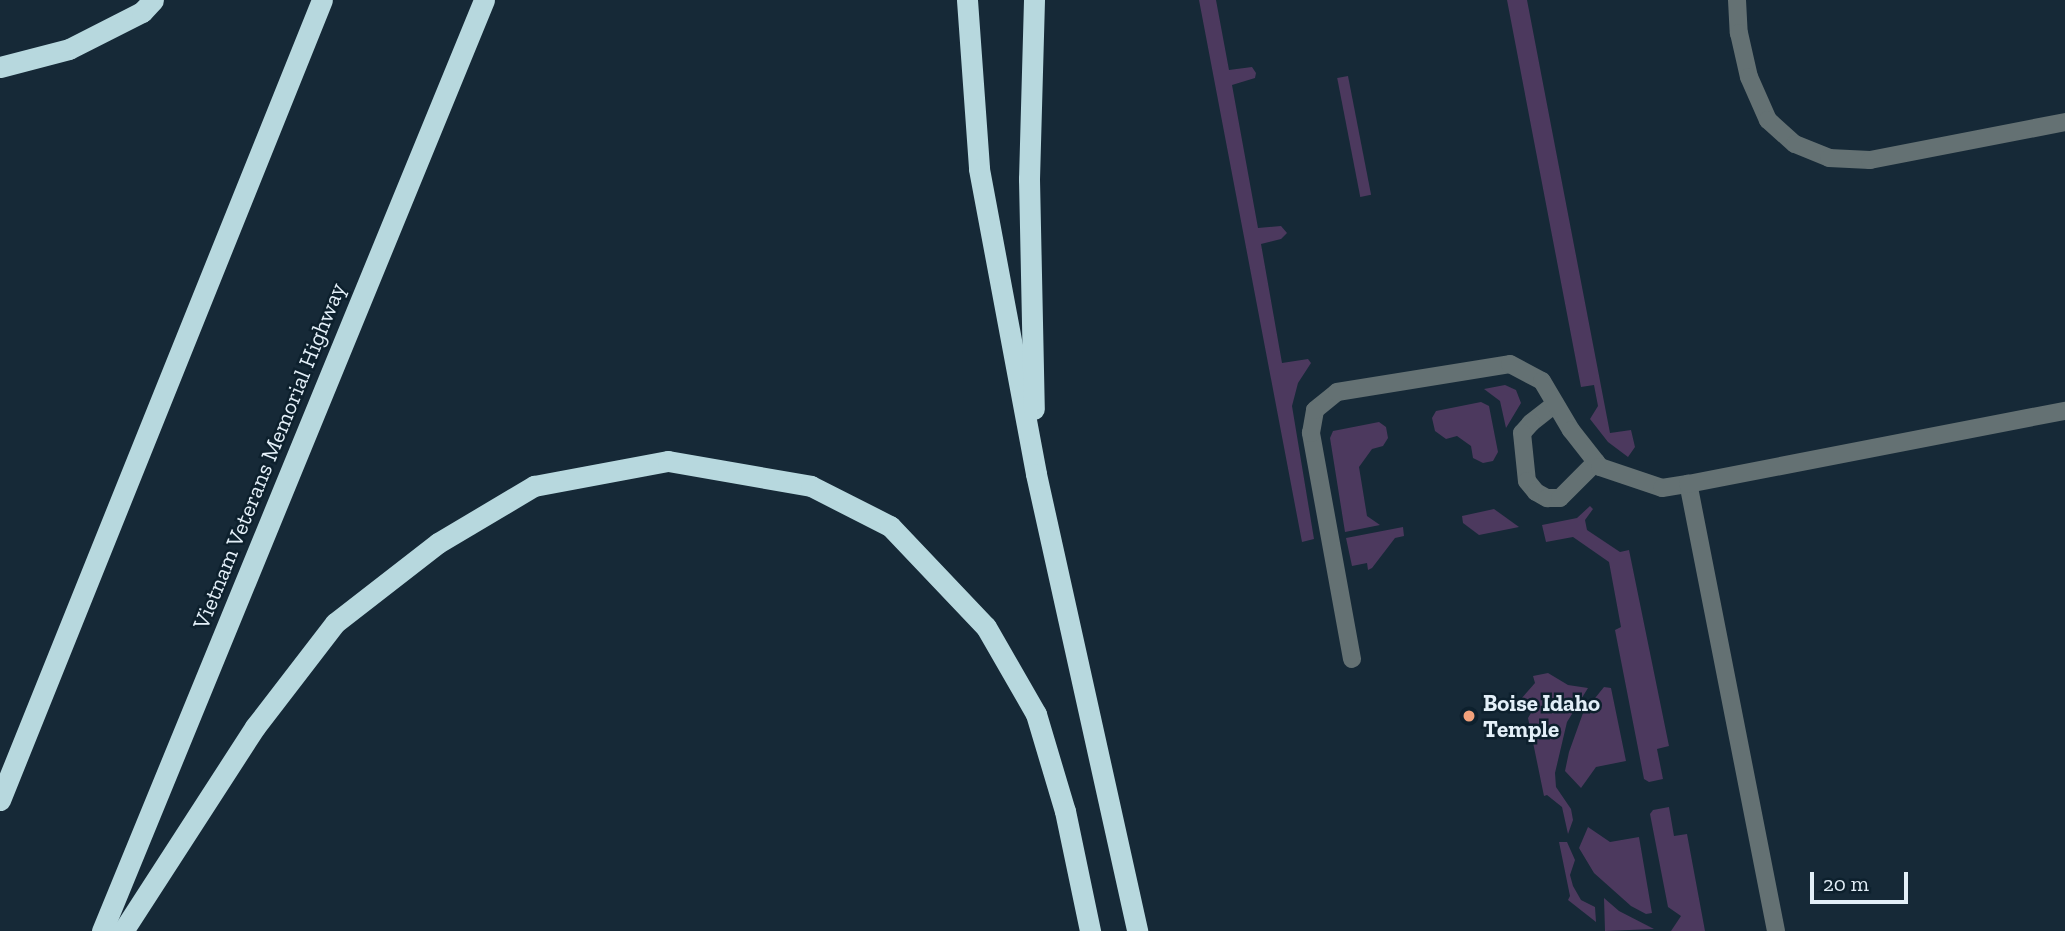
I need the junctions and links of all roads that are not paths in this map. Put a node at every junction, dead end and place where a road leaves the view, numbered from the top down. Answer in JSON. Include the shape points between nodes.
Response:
{"nodes":[{"id":1,"x":153,"y":0,"type":"edge"},
{"id":2,"x":322,"y":0,"type":"edge"},
{"id":3,"x":484,"y":0,"type":"edge"},
{"id":4,"x":967,"y":0,"type":"edge"},
{"id":5,"x":1034,"y":0,"type":"edge"},
{"id":6,"x":1737,"y":0,"type":"edge"},
{"id":7,"x":0,"y":67,"type":"edge"},
{"id":8,"x":2065,"y":122,"type":"edge"},
{"id":9,"x":1555,"y":404,"type":"junction"},
{"id":10,"x":2065,"y":411,"type":"edge"},
{"id":11,"x":1596,"y":461,"type":"junction"},
{"id":12,"x":1036,"y":474,"type":"junction"},
{"id":13,"x":1688,"y":484,"type":"junction"},
{"id":14,"x":1352,"y":659,"type":"dead end"},
{"id":15,"x":0,"y":800,"type":"edge"},
{"id":16,"x":102,"y":931,"type":"edge"},
{"id":17,"x":124,"y":931,"type":"edge"},
{"id":18,"x":1090,"y":931,"type":"edge"},
{"id":19,"x":1137,"y":931,"type":"edge"},
{"id":20,"x":1776,"y":931,"type":"edge"}],
"edges":[{"from":1,"to":7,"type":"highway","via":[[142,12],[69,49]]},
{"from":2,"to":15,"type":"highway"},
{"from":3,"to":16,"type":"highway","name":"Vietnam Veterans Memorial Highway"},
{"from":4,"to":12,"type":"highway","via":[[979,169]]},
{"from":5,"to":12,"type":"highway","via":[[1029,179]]},
{"from":6,"to":8,"type":"street","via":[[1749,78],[1768,120],[1795,144],[1829,158],[1870,160]]},
{"from":9,"to":11,"type":"street"},
{"from":9,"to":11,"type":"street","via":[[1522,433],[1527,481],[1547,498],[1560,498]]},
{"from":9,"to":14,"type":"street","via":[[1532,373],[1498,363],[1337,392],[1321,402],[1311,419],[1313,451]]},
{"from":10,"to":13,"type":"street"},
{"from":11,"to":13,"type":"street","via":[[1601,467],[1662,488]]},
{"from":12,"to":19,"type":"highway"},
{"from":13,"to":20,"type":"street"},
{"from":17,"to":18,"type":"highway","via":[[255,727],[335,623],[438,543],[534,486],[668,461],[811,486],[890,526],[986,627],[1035,714],[1065,811]]}]}
